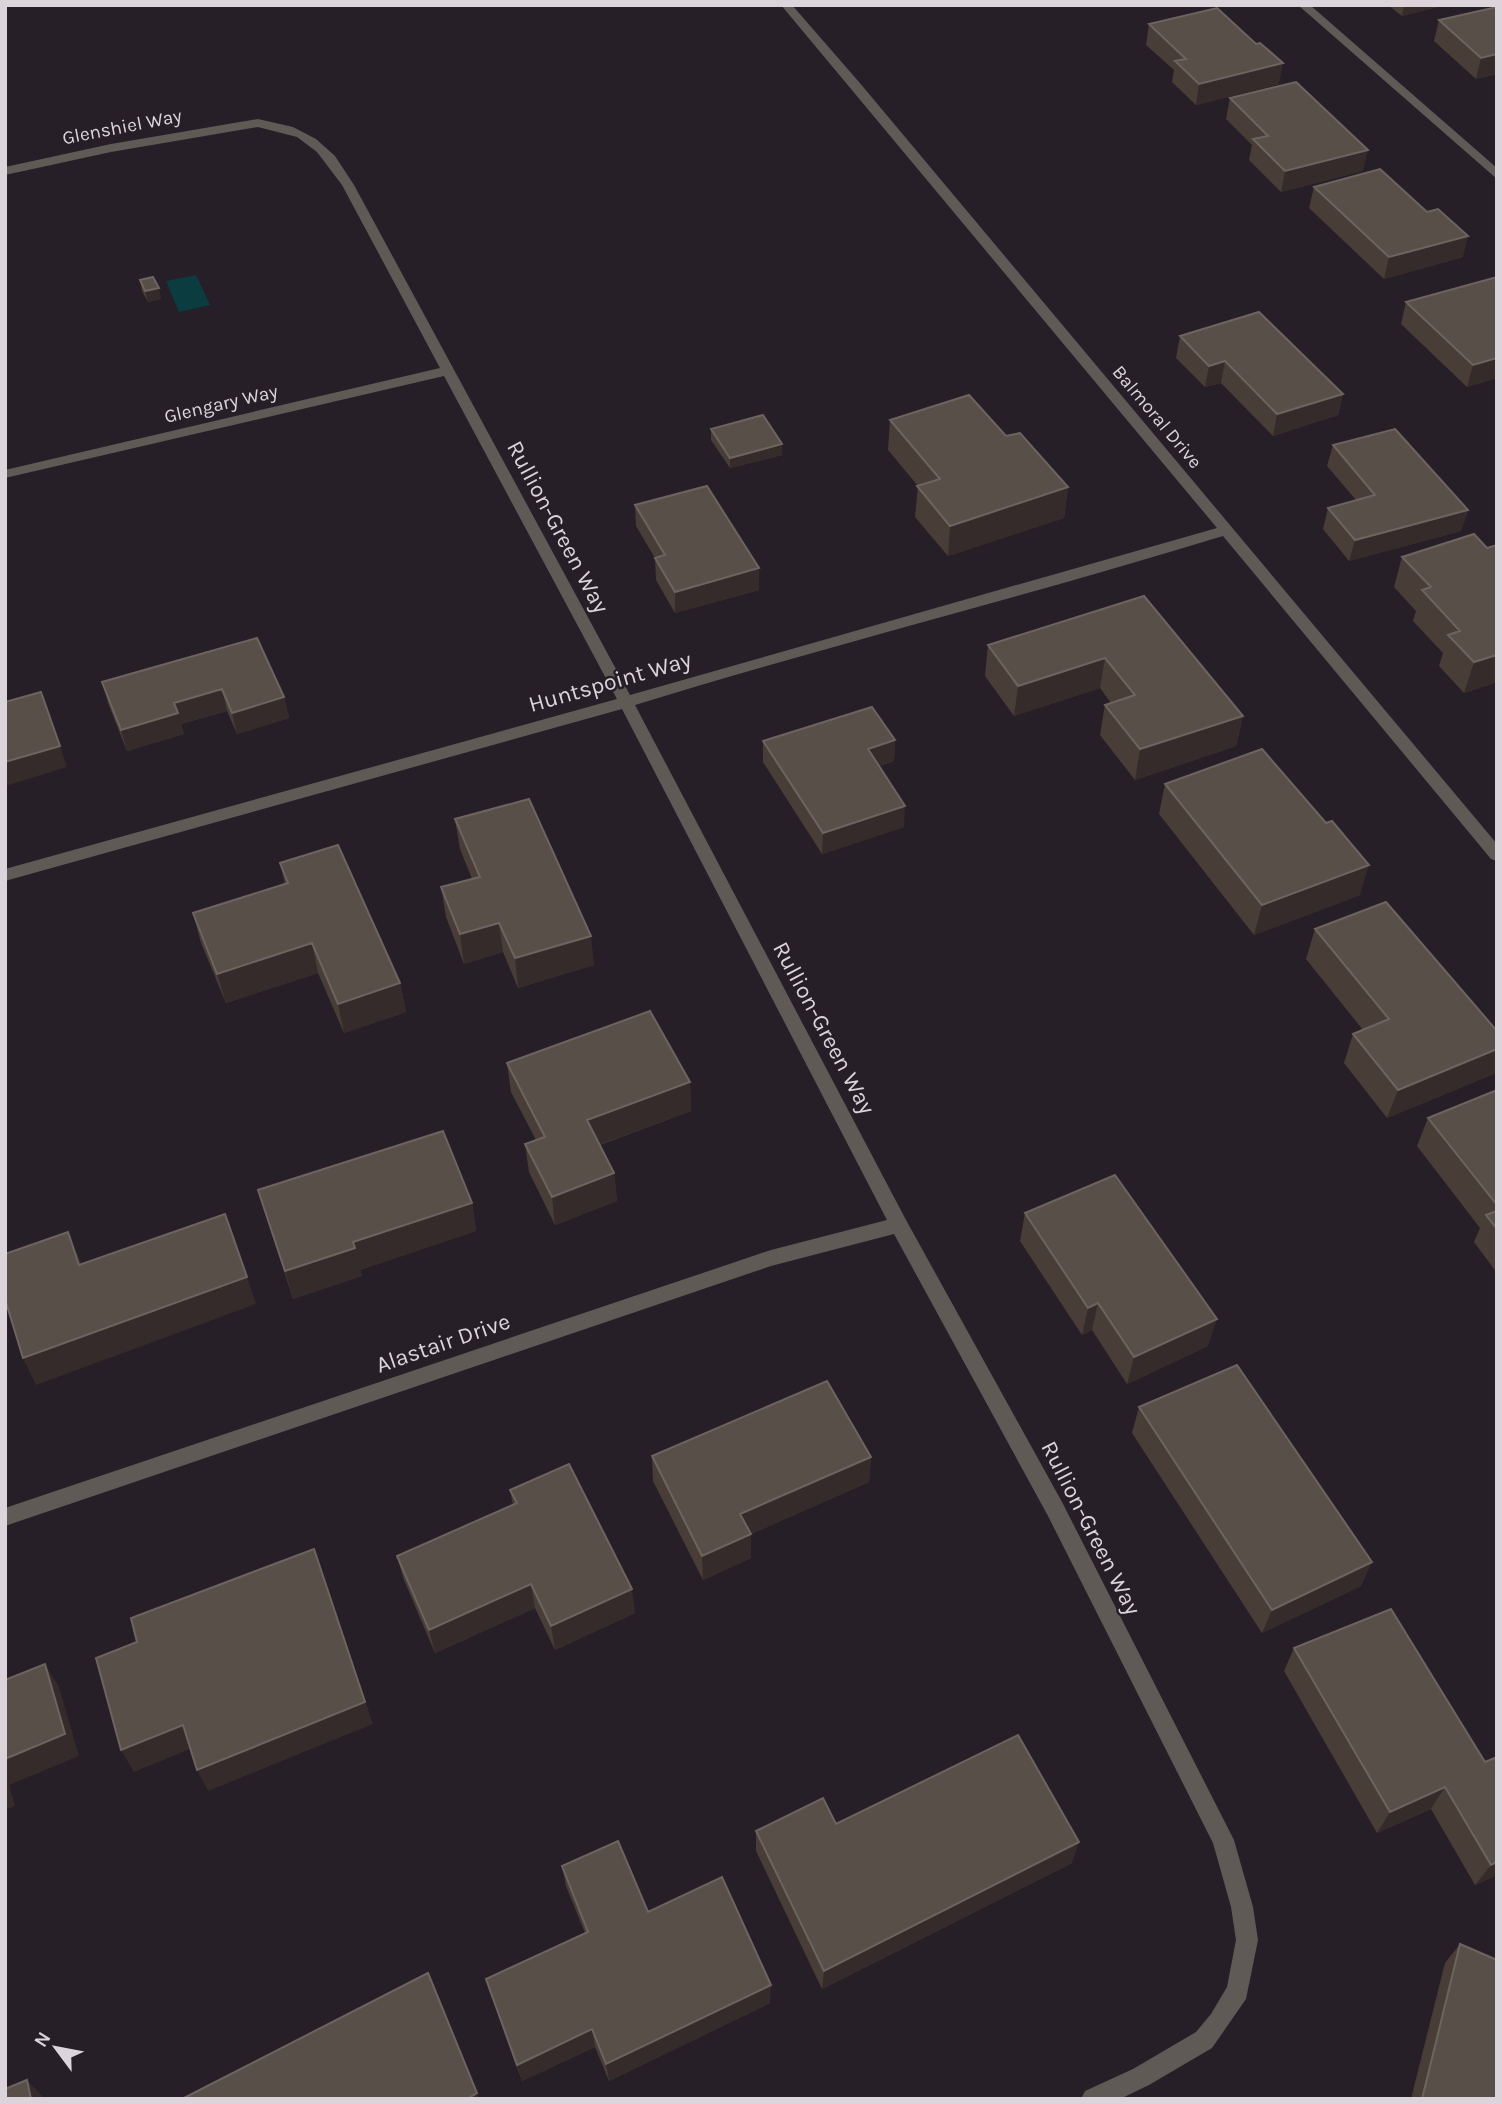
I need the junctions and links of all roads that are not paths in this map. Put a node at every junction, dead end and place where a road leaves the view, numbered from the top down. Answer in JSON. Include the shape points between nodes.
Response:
{"nodes":[{"id":1,"x":786,"y":5,"type":"edge"},
{"id":2,"x":1303,"y":5,"type":"edge"},
{"id":3,"x":246,"y":123,"type":"joint"},
{"id":4,"x":5,"y":171,"type":"edge"},
{"id":5,"x":1497,"y":175,"type":"edge"},
{"id":6,"x":446,"y":371,"type":"junction"},
{"id":7,"x":5,"y":474,"type":"edge"},
{"id":8,"x":1227,"y":530,"type":"junction"},
{"id":9,"x":626,"y":702,"type":"junction"},
{"id":10,"x":1497,"y":855,"type":"edge"},
{"id":11,"x":5,"y":875,"type":"edge"},
{"id":12,"x":899,"y":1225,"type":"junction"},
{"id":13,"x":5,"y":1517,"type":"edge"},
{"id":14,"x":1093,"y":2099,"type":"edge"}],
"edges":[{"from":1,"to":8,"type":"street","name":"Balmoral Drive"},
{"from":2,"to":5,"type":"street"},
{"from":3,"to":4,"type":"street","name":"Glenshiel Way"},
{"from":3,"to":6,"type":"street","name":"Rullion-Green Way","via":[[308,136],[330,155]]},
{"from":6,"to":7,"type":"street","name":"Glengary Way"},
{"from":6,"to":9,"type":"street","name":"Rullion-Green Way"},
{"from":8,"to":9,"type":"street","name":"Huntspoint Way"},
{"from":8,"to":10,"type":"street","name":"Balmoral Drive"},
{"from":9,"to":11,"type":"street","name":"Huntspoint Way"},
{"from":9,"to":12,"type":"street","name":"Rullion-Green Way"},
{"from":12,"to":13,"type":"street","name":"Alastair Drive","via":[[771,1258]]},
{"from":12,"to":14,"type":"street","name":"Rullion-Green Way","via":[[1055,1509],[1223,1840],[1242,1907],[1247,1940],[1238,1991],[1219,2022],[1204,2040]]}]}
